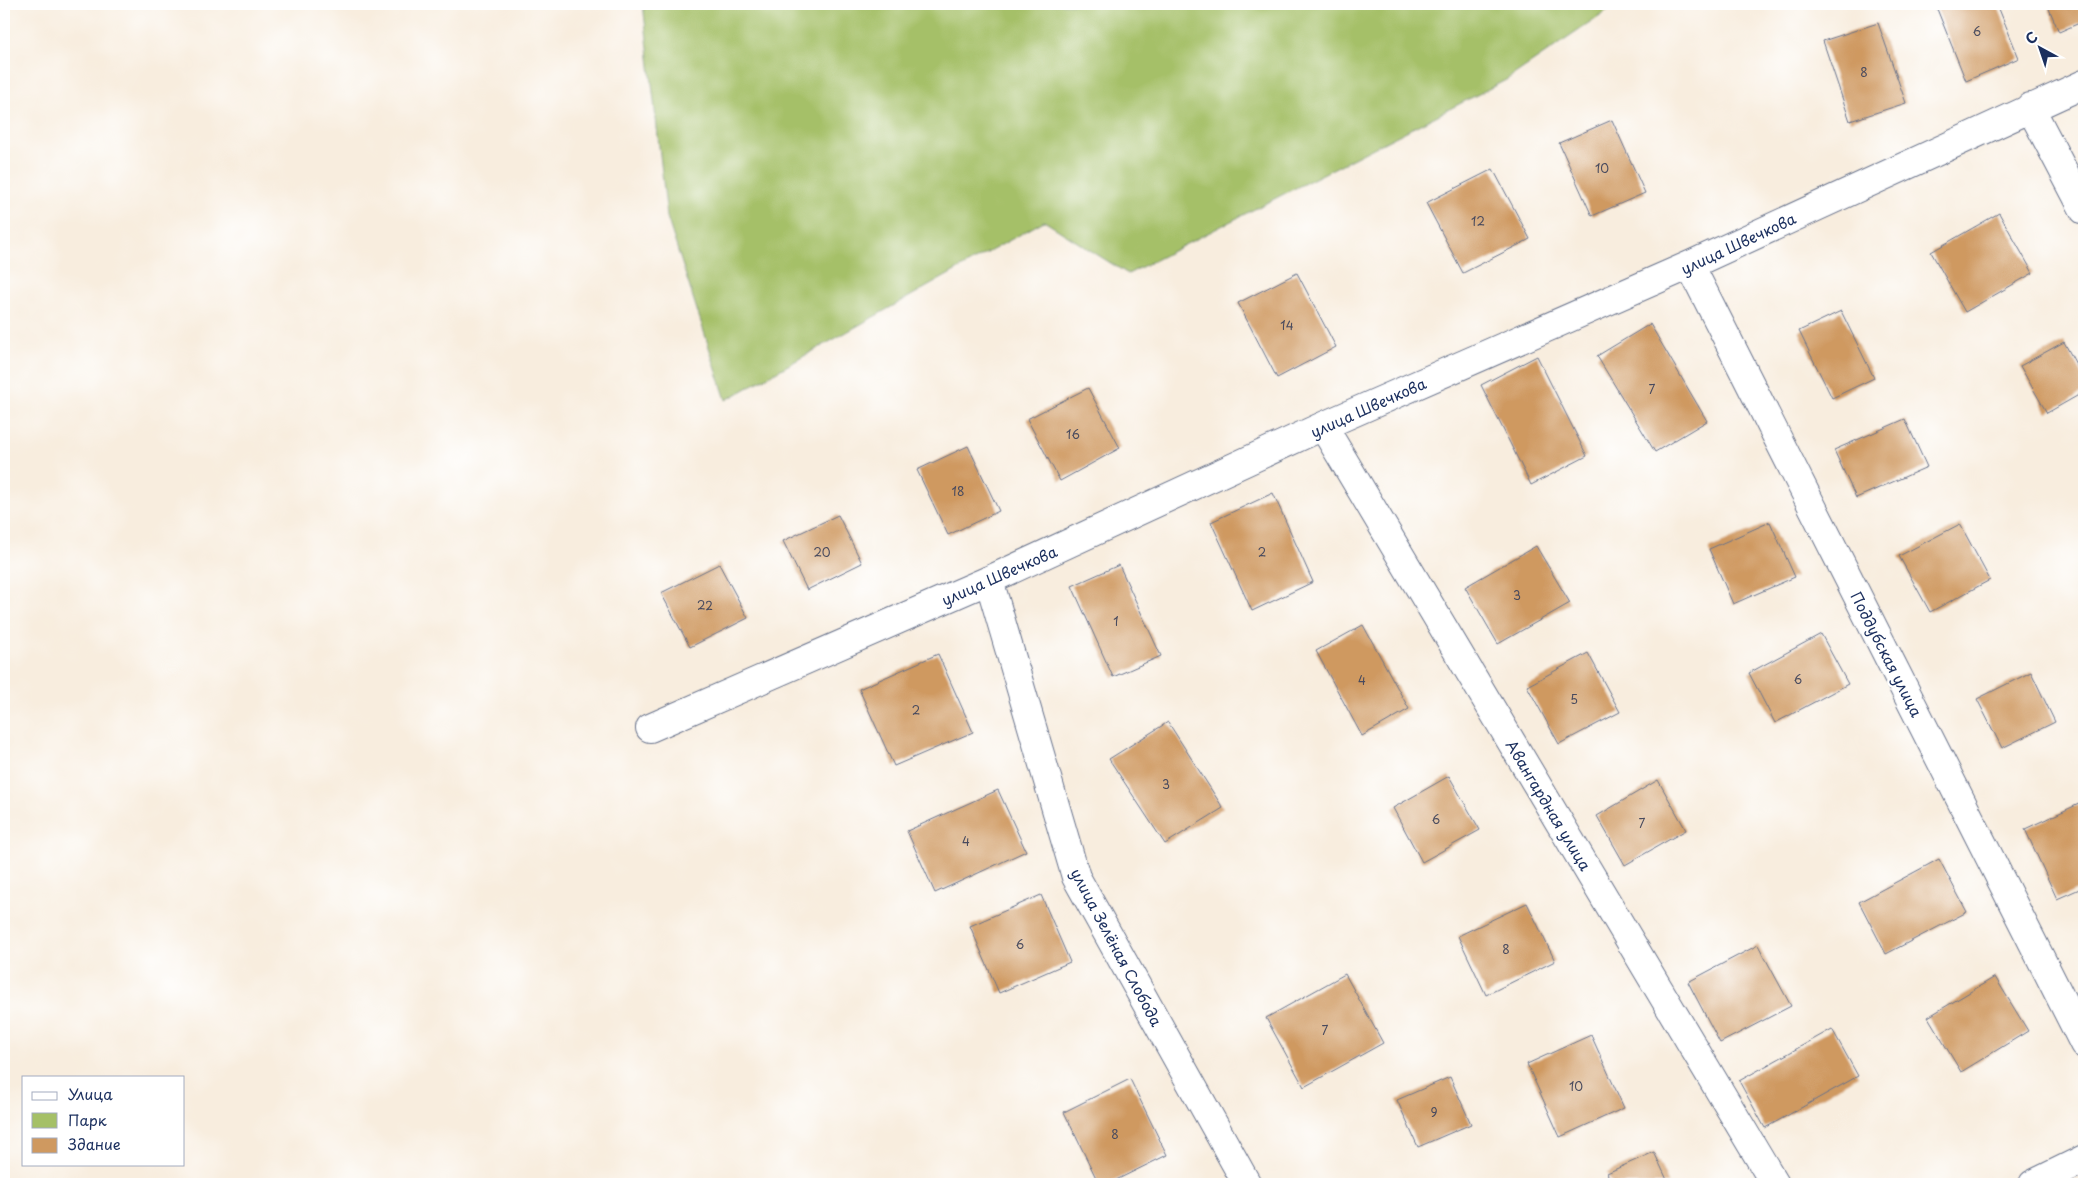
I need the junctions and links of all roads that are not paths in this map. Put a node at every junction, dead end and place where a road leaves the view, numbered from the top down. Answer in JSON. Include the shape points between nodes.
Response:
{"nodes":[{"id":1,"x":2084,"y":84,"type":"edge"},
{"id":2,"x":2030,"y":108,"type":"junction"},
{"id":3,"x":2084,"y":210,"type":"edge"},
{"id":4,"x":1690,"y":265,"type":"junction"},
{"id":5,"x":1323,"y":426,"type":"junction"},
{"id":6,"x":989,"y":580,"type":"junction"},
{"id":7,"x":650,"y":728,"type":"dead end"},
{"id":8,"x":2084,"y":1044,"type":"edge"},
{"id":9,"x":2084,"y":1159,"type":"edge"},
{"id":10,"x":1247,"y":1184,"type":"edge"},
{"id":11,"x":1775,"y":1184,"type":"edge"},
{"id":12,"x":2034,"y":1184,"type":"edge"}],
"edges":[{"from":1,"to":2,"type":"street","name":"улица Швечкова"},
{"from":2,"to":3,"type":"street"},
{"from":2,"to":4,"type":"street","name":"улица Швечкова"},
{"from":4,"to":5,"type":"street","name":"улица Швечкова"},
{"from":4,"to":8,"type":"street","name":"Поддубская улица"},
{"from":5,"to":6,"type":"street","name":"улица Швечкова"},
{"from":5,"to":11,"type":"street","name":"Авангардная улица"},
{"from":6,"to":7,"type":"street","name":"улица Швечкова"},
{"from":6,"to":10,"type":"street","name":"улица Зелёная Слобода","via":[[1076,877]]},
{"from":9,"to":12,"type":"street"}]}
